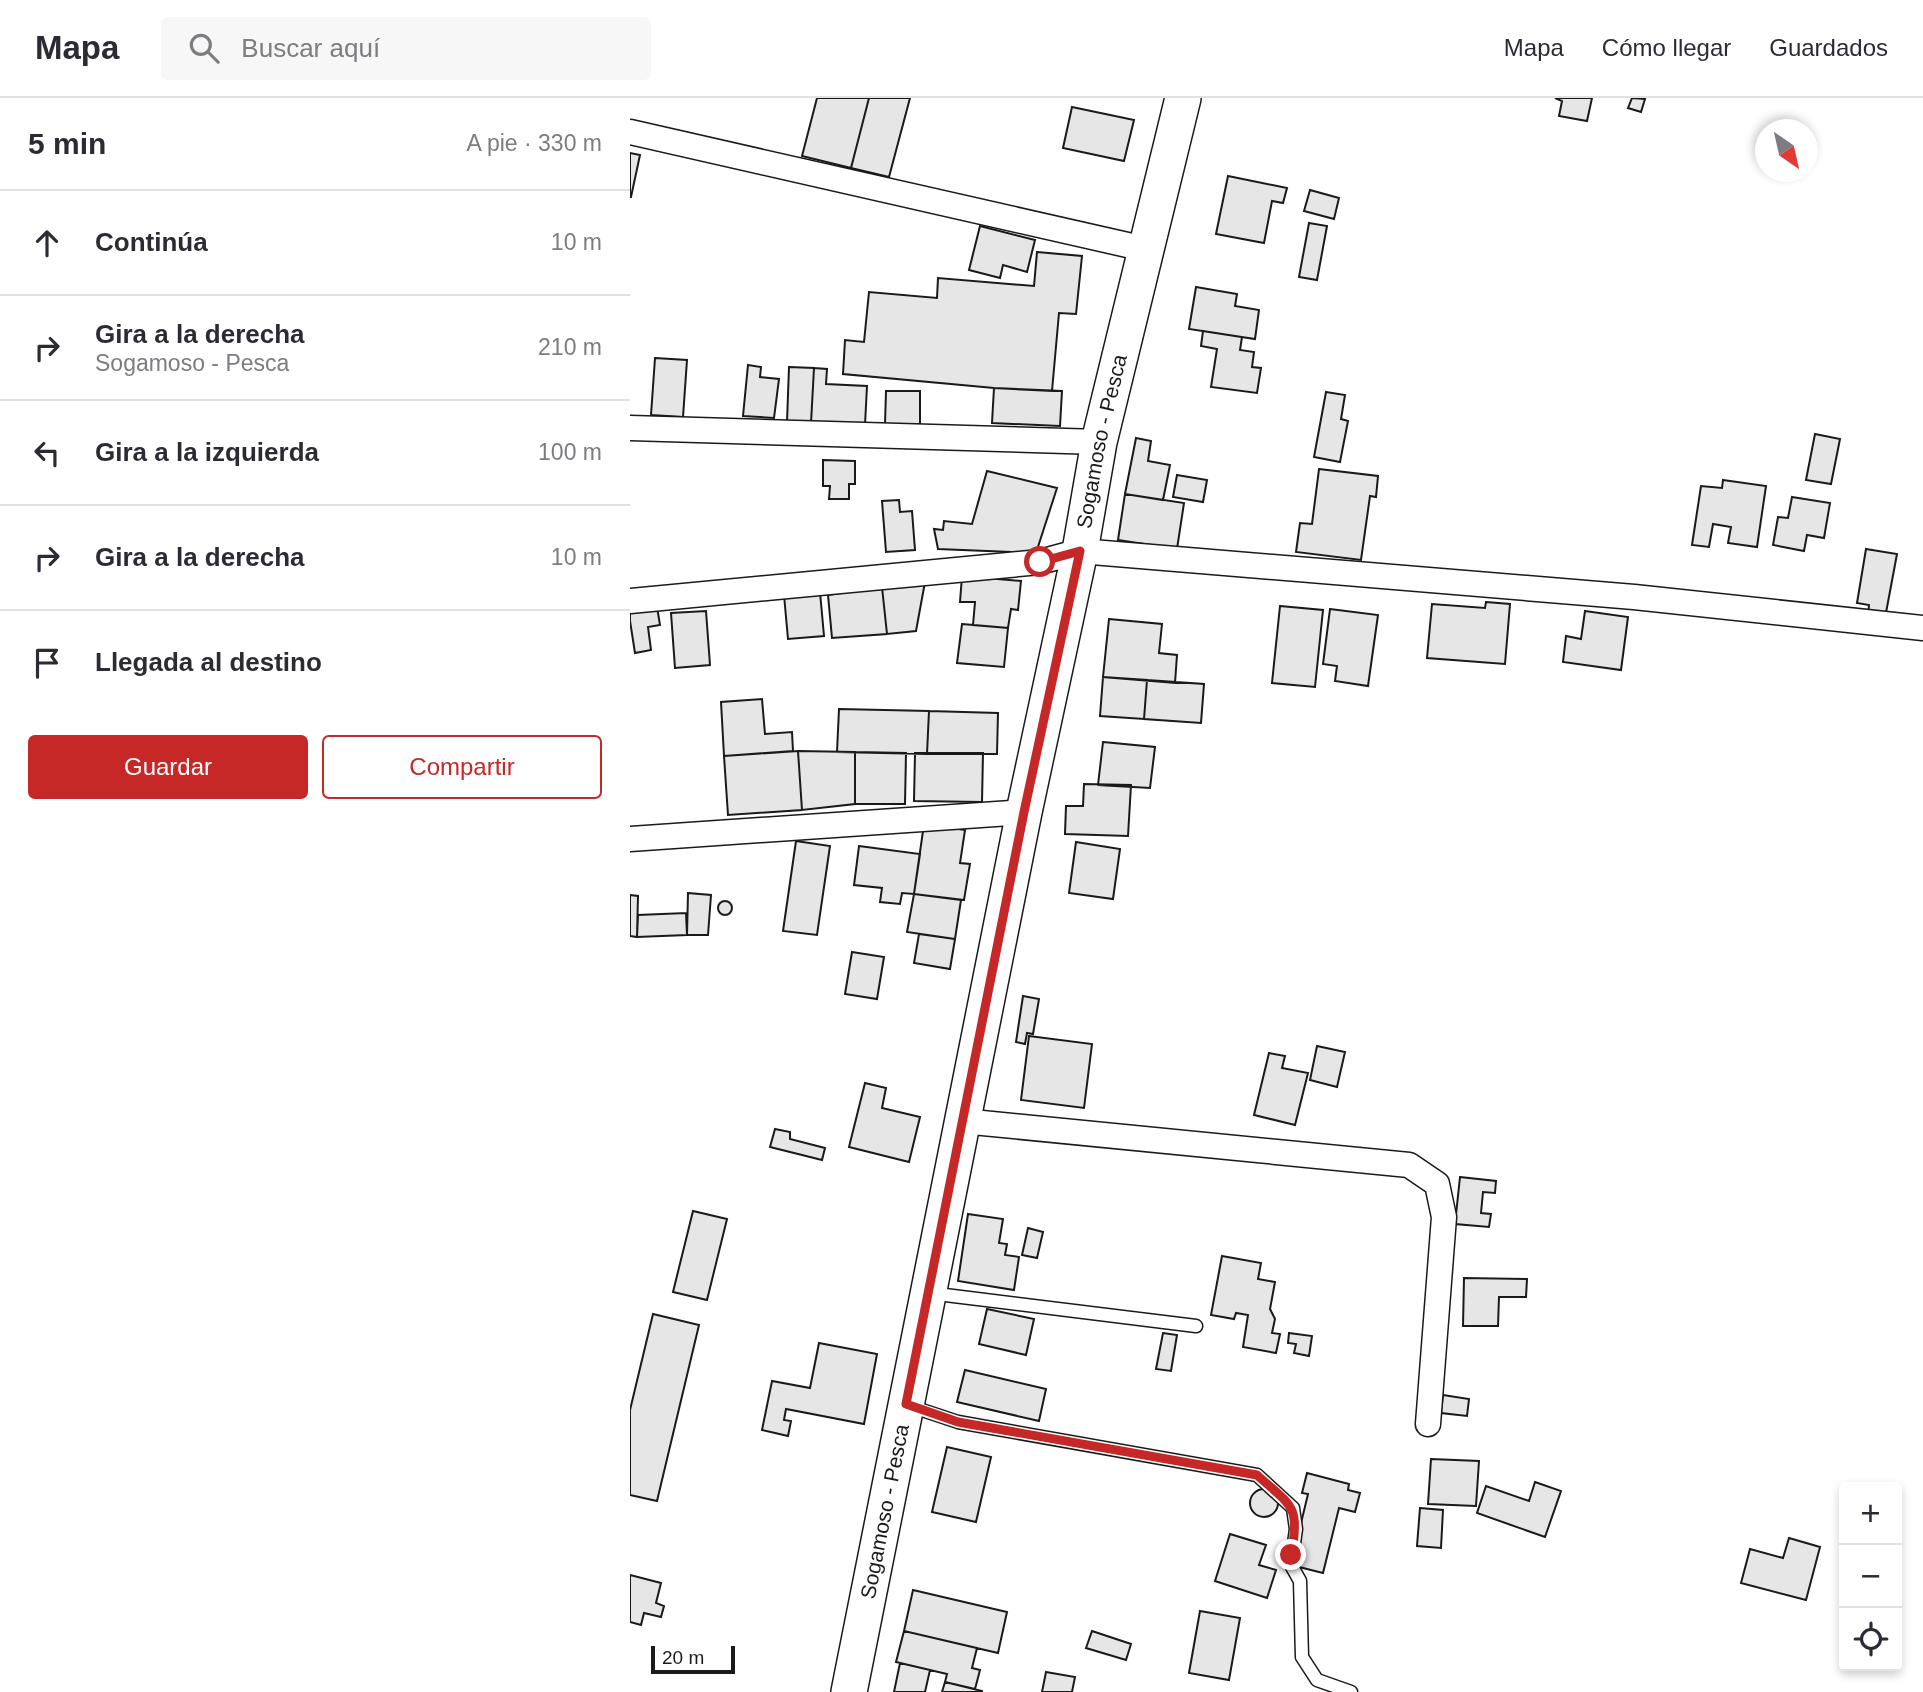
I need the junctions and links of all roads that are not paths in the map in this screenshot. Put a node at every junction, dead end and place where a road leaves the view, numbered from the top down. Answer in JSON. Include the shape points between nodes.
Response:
{"nodes":[{"id":1,"x":1183,"y":98,"type":"edge"},
{"id":2,"x":630,"y":132,"type":"edge"},
{"id":3,"x":1145,"y":249,"type":"junction"},
{"id":4,"x":630,"y":428,"type":"edge"},
{"id":5,"x":1099,"y":442,"type":"junction"},
{"id":6,"x":1080,"y":551,"type":"junction"},
{"id":7,"x":630,"y":601,"type":"edge"},
{"id":8,"x":1923,"y":628,"type":"edge"},
{"id":9,"x":1024,"y":812,"type":"junction"},
{"id":10,"x":630,"y":839,"type":"edge"},
{"id":11,"x":962,"y":1121,"type":"junction"},
{"id":12,"x":928,"y":1293,"type":"junction"},
{"id":13,"x":1196,"y":1326,"type":"dead end"},
{"id":14,"x":906,"y":1404,"type":"junction"},
{"id":15,"x":1429,"y":1424,"type":"dead end"},
{"id":16,"x":1315,"y":1686,"type":"edge"},
{"id":17,"x":849,"y":1692,"type":"edge"},
{"id":18,"x":1351,"y":1692,"type":"edge"}],
"edges":[{"from":1,"to":3,"type":"main road","name":"Sogamoso - Pesca"},
{"from":2,"to":3,"type":"street"},
{"from":3,"to":5,"type":"main road","name":"Sogamoso - Pesca"},
{"from":4,"to":5,"type":"street"},
{"from":5,"to":6,"type":"main road","name":"Sogamoso - Pesca"},
{"from":6,"to":7,"type":"street","via":[[1040,562]]},
{"from":6,"to":8,"type":"street","via":[[1634,597]]},
{"from":6,"to":9,"type":"main road","name":"Sogamoso - Pesca"},
{"from":9,"to":10,"type":"street"},
{"from":9,"to":11,"type":"main road","name":"Sogamoso - Pesca"},
{"from":11,"to":12,"type":"main road","name":"Sogamoso - Pesca"},
{"from":11,"to":15,"type":"street","via":[[1409,1165],[1437,1184],[1444,1217]]},
{"from":12,"to":13,"type":"lane"},
{"from":12,"to":14,"type":"main road","name":"Sogamoso - Pesca"},
{"from":14,"to":16,"type":"lane","via":[[958,1422],[1257,1475],[1293,1508],[1296,1530],[1291,1565],[1300,1581],[1303,1657]]},
{"from":14,"to":17,"type":"main road","name":"Sogamoso - Pesca"},
{"from":16,"to":18,"type":"lane"}]}
